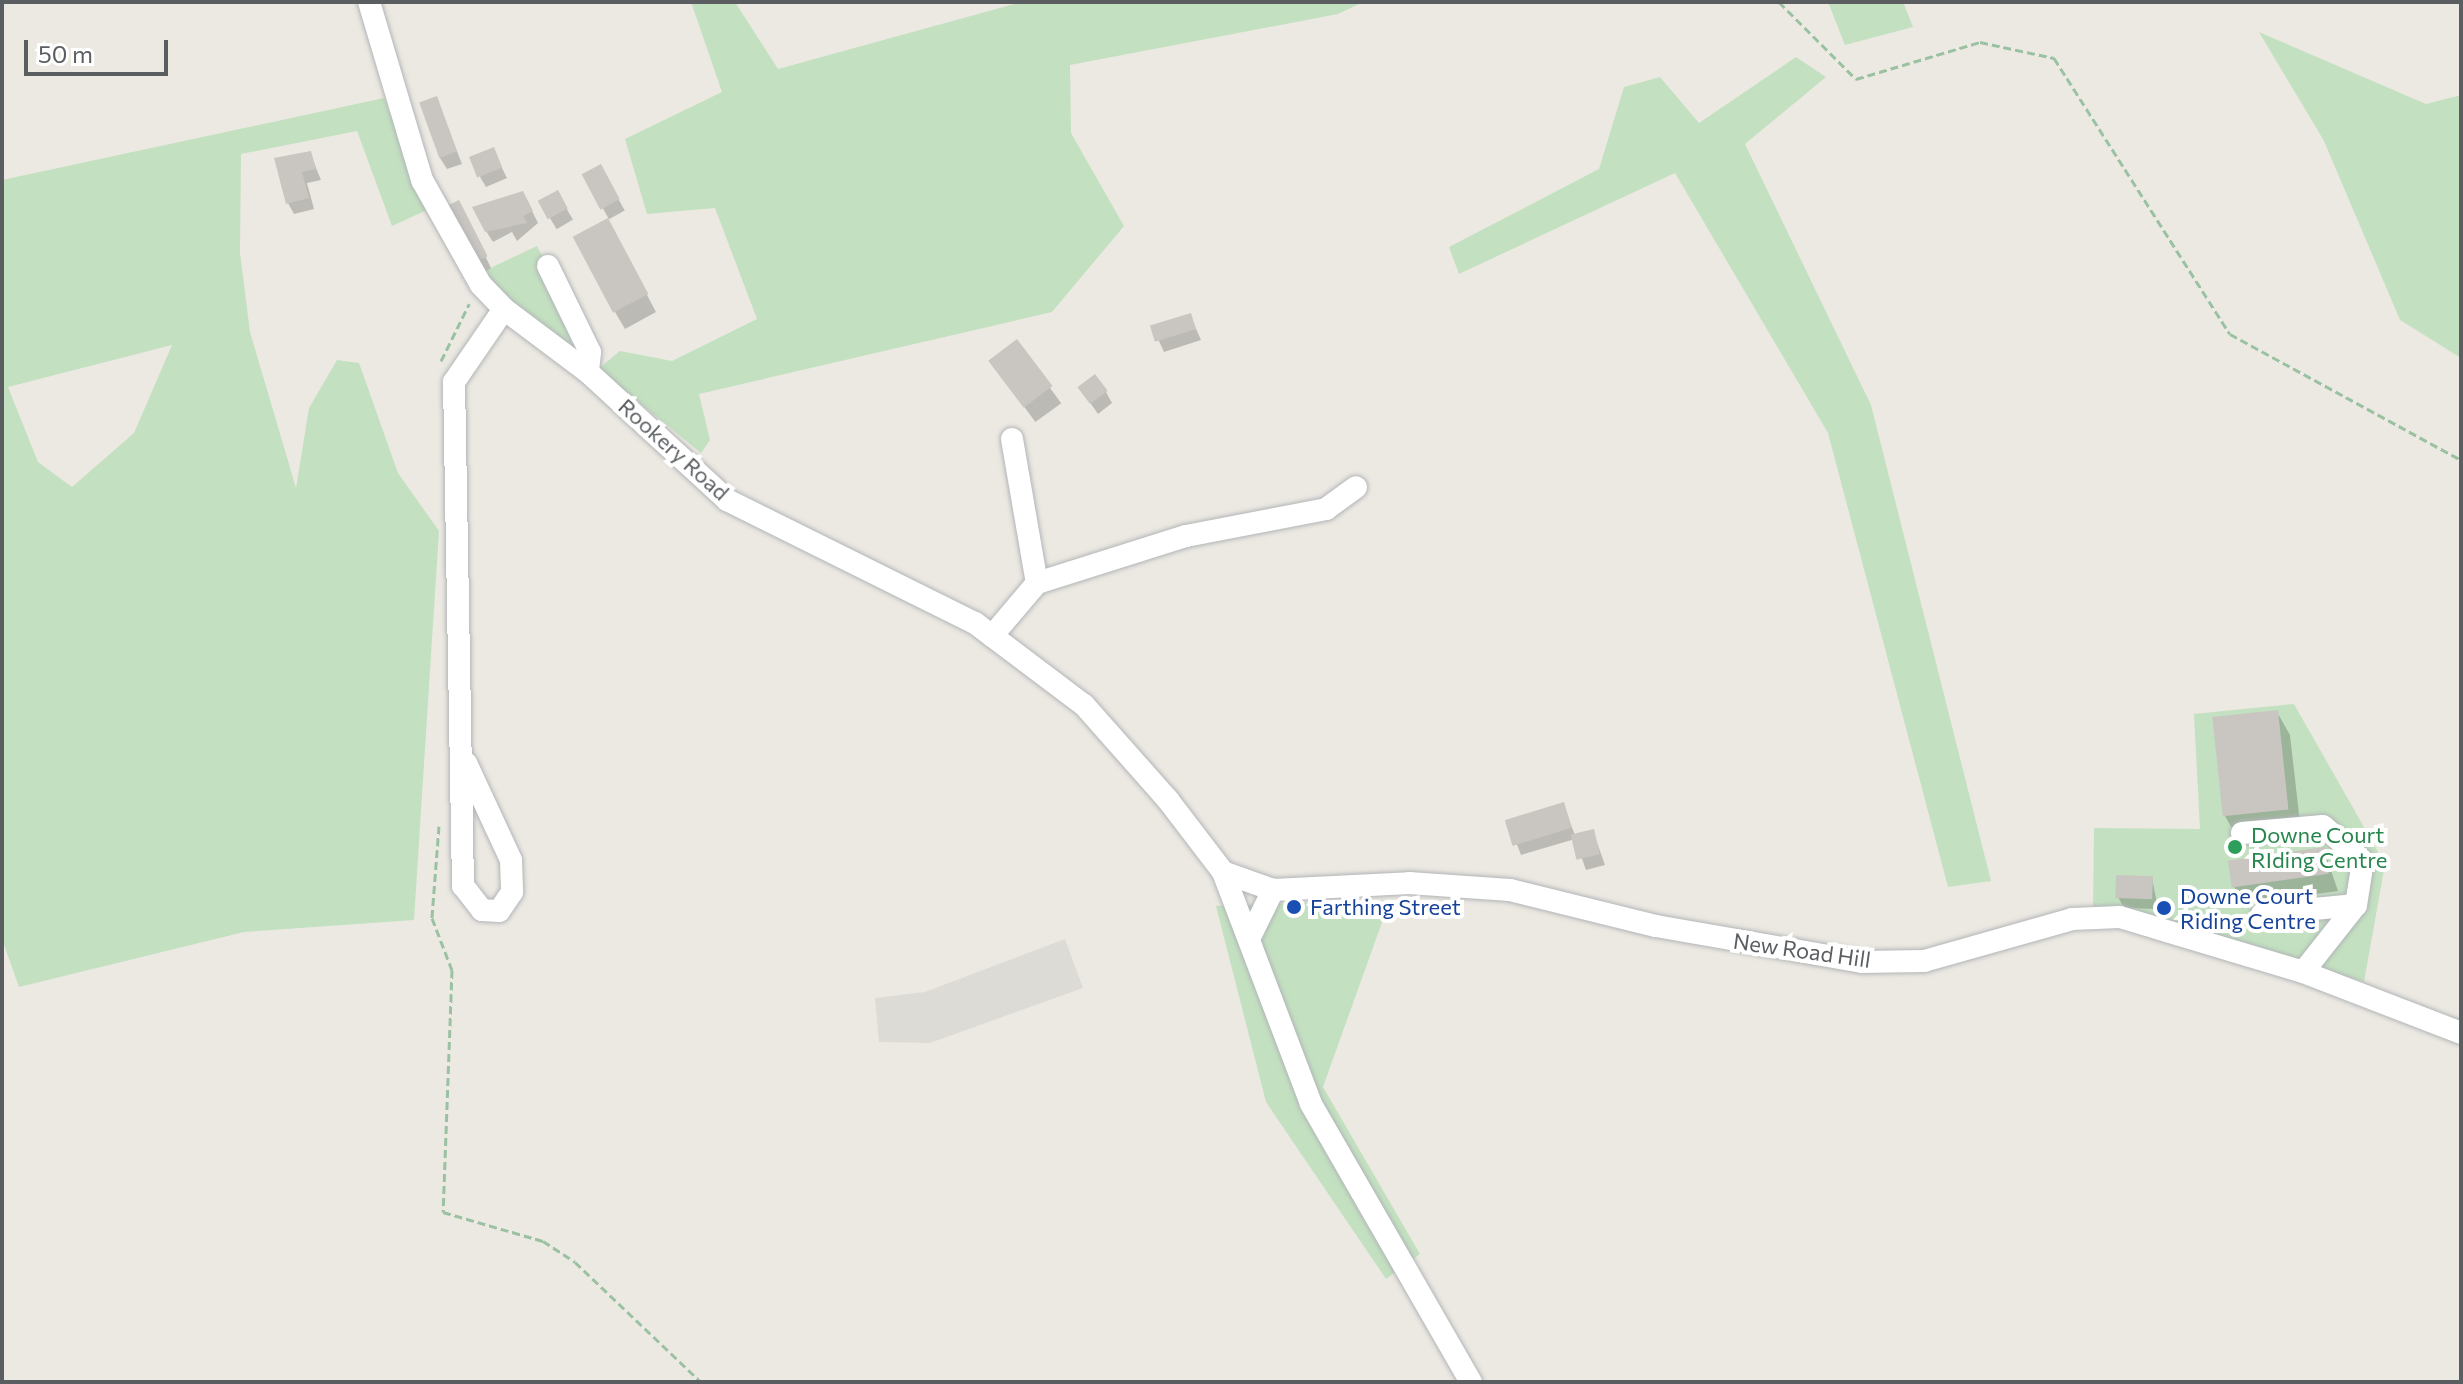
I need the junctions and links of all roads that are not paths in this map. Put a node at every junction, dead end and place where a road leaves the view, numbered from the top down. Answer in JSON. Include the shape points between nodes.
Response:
{"nodes":[{"id":1,"x":369,"y":2,"type":"edge"},
{"id":2,"x":548,"y":266,"type":"dead end"},
{"id":3,"x":504,"y":309,"type":"junction"},
{"id":4,"x":588,"y":372,"type":"junction"},
{"id":5,"x":1012,"y":439,"type":"dead end"},
{"id":6,"x":1356,"y":487,"type":"dead end"},
{"id":7,"x":1037,"y":583,"type":"junction"},
{"id":8,"x":992,"y":636,"type":"junction"},
{"id":9,"x":466,"y":763,"type":"junction"},
{"id":10,"x":2242,"y":833,"type":"dead end"},
{"id":11,"x":1223,"y":872,"type":"junction"},
{"id":12,"x":1273,"y":890,"type":"junction"},
{"id":13,"x":2356,"y":905,"type":"junction"},
{"id":14,"x":2262,"y":914,"type":"dead end"},
{"id":15,"x":1249,"y":939,"type":"junction"},
{"id":16,"x":2303,"y":972,"type":"junction"},
{"id":17,"x":2461,"y":1033,"type":"edge"},
{"id":18,"x":1471,"y":1382,"type":"edge"}],
"edges":[{"from":1,"to":3,"type":"street","name":"Rookery Road","via":[[422,180],[481,285]]},
{"from":2,"to":4,"type":"street","via":[[590,352]]},
{"from":3,"to":4,"type":"street","name":"Rookery Road"},
{"from":3,"to":9,"type":"street","via":[[454,382]]},
{"from":4,"to":8,"type":"street","name":"Rookery Road","via":[[727,500]]},
{"from":5,"to":7,"type":"street"},
{"from":6,"to":7,"type":"street","via":[[1326,509],[1186,536]]},
{"from":7,"to":8,"type":"street"},
{"from":8,"to":11,"type":"street","name":"Rookery Road","via":[[1084,705]]},
{"from":9,"to":9,"type":"street","via":[[463,886],[482,910],[499,911],[512,892],[511,860]]},
{"from":10,"to":13,"type":"street","via":[[2336,831],[2363,861]]},
{"from":11,"to":12,"type":"street","name":"New Road Hill"},
{"from":11,"to":15,"type":"street"},
{"from":12,"to":15,"type":"street"},
{"from":12,"to":16,"type":"street","name":"New Road Hill","via":[[1409,883],[1510,890],[1656,926],[1862,962],[1924,961],[2072,919],[2120,917]]},
{"from":13,"to":14,"type":"street"},
{"from":13,"to":16,"type":"street"},
{"from":15,"to":18,"type":"street","via":[[1311,1104]]},
{"from":16,"to":17,"type":"street","name":"New Road Hill"}]}
